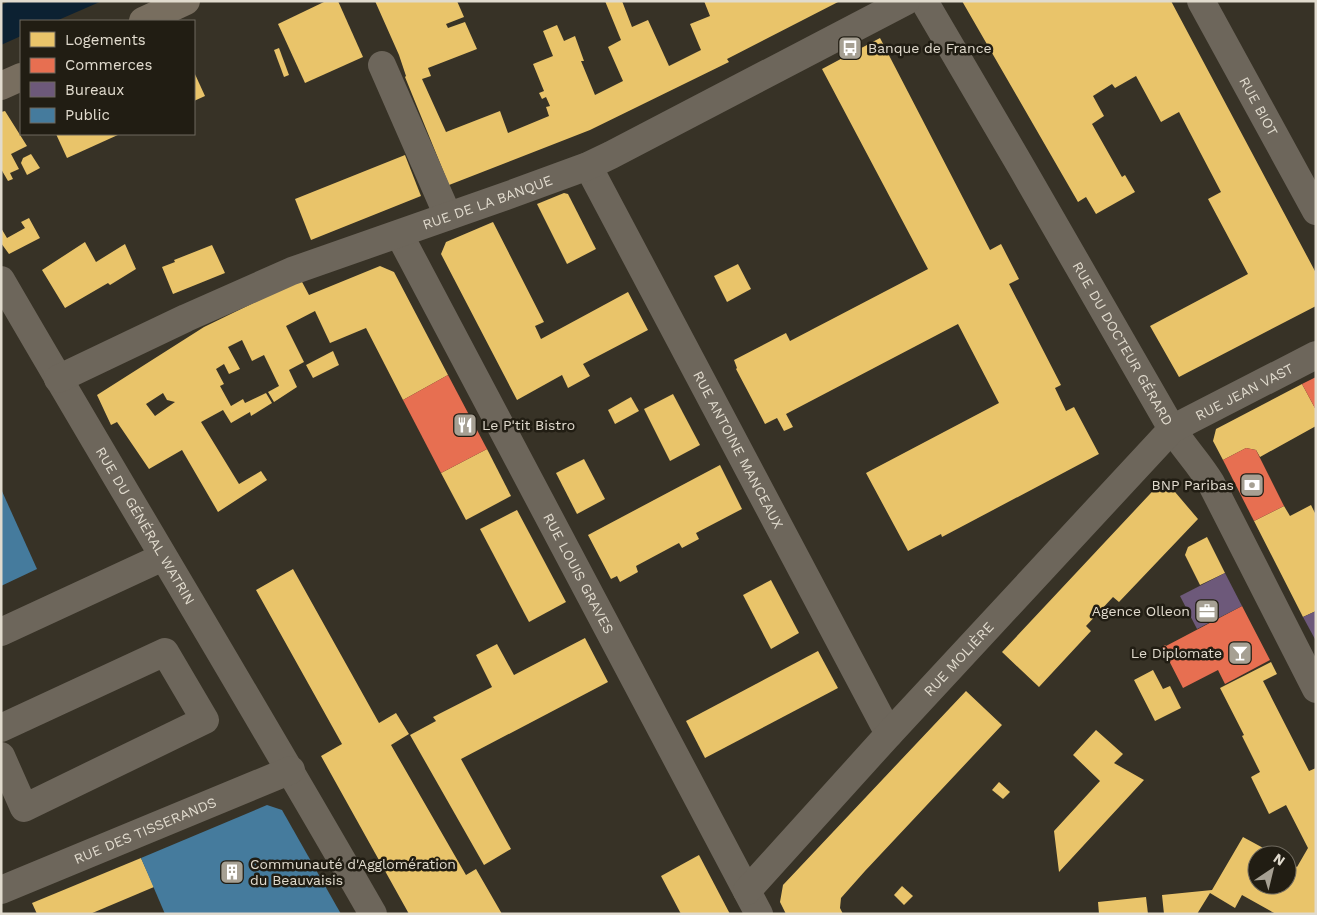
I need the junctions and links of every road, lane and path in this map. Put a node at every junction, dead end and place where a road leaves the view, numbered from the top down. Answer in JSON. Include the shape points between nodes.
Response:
{"nodes":[{"id":1,"x":186,"y":1,"type":"edge"},
{"id":2,"x":906,"y":1,"type":"edge"},
{"id":3,"x":924,"y":1,"type":"edge"},
{"id":4,"x":1201,"y":1,"type":"edge"},
{"id":5,"x":145,"y":20,"type":"edge"},
{"id":6,"x":382,"y":65,"type":"dead end"},
{"id":7,"x":20,"y":77,"type":"edge"},
{"id":8,"x":1,"y":86,"type":"edge"},
{"id":9,"x":588,"y":166,"type":"junction"},
{"id":10,"x":1316,"y":211,"type":"edge"},
{"id":11,"x":448,"y":216,"type":"junction"},
{"id":12,"x":399,"y":234,"type":"junction"},
{"id":13,"x":1,"y":280,"type":"edge"},
{"id":14,"x":1316,"y":355,"type":"edge"},
{"id":15,"x":58,"y":380,"type":"junction"},
{"id":16,"x":1172,"y":429,"type":"junction"},
{"id":17,"x":163,"y":557,"type":"junction"},
{"id":18,"x":1,"y":632,"type":"edge"},
{"id":19,"x":1316,"y":690,"type":"edge"},
{"id":20,"x":1,"y":728,"type":"edge"},
{"id":21,"x":889,"y":734,"type":"junction"},
{"id":22,"x":1,"y":756,"type":"edge"},
{"id":23,"x":291,"y":770,"type":"junction"},
{"id":24,"x":1,"y":890,"type":"edge"},
{"id":25,"x":753,"y":902,"type":"edge"},
{"id":26,"x":373,"y":914,"type":"edge"}],
"edges":[{"from":1,"to":5,"type":"main road"},
{"from":2,"to":9,"type":"street","name":"RUE DE LA BANQUE"},
{"from":3,"to":16,"type":"street","name":"RUE DU DOCTEUR GÉRARD"},
{"from":4,"to":10,"type":"street","name":"RUE BIOT"},
{"from":6,"to":11,"type":"street"},
{"from":7,"to":8,"type":"main road"},
{"from":9,"to":11,"type":"street","name":"RUE DE LA BANQUE"},
{"from":9,"to":21,"type":"street","name":"RUE ANTOINE MANCEAUX"},
{"from":11,"to":12,"type":"street","name":"RUE DE LA BANQUE"},
{"from":12,"to":15,"type":"street","name":"RUE DE LA BANQUE","via":[[292,271],[224,300]]},
{"from":12,"to":25,"type":"street","name":"RUE LOUIS GRAVES"},
{"from":13,"to":15,"type":"street","name":"RUE DU GÉNÉRAL WATRIN"},
{"from":14,"to":16,"type":"street","name":"RUE JEAN VAST"},
{"from":15,"to":17,"type":"street","name":"RUE DU GÉNÉRAL WATRIN"},
{"from":16,"to":19,"type":"street","name":"RUE DU DOCTEUR GÉRARD","via":[[1211,482]]},
{"from":16,"to":21,"type":"street","name":"RUE MOLIÈRE"},
{"from":17,"to":18,"type":"street"},
{"from":17,"to":23,"type":"street","name":"RUE DU GÉNÉRAL WATRIN"},
{"from":20,"to":22,"type":"street","via":[[165,652],[205,720],[24,808]]},
{"from":21,"to":25,"type":"street","name":"RUE MOLIÈRE"},
{"from":23,"to":24,"type":"street","name":"RUE DES TISSERANDS"},
{"from":23,"to":26,"type":"street","name":"RUE DU GÉNÉRAL WATRIN"}]}
